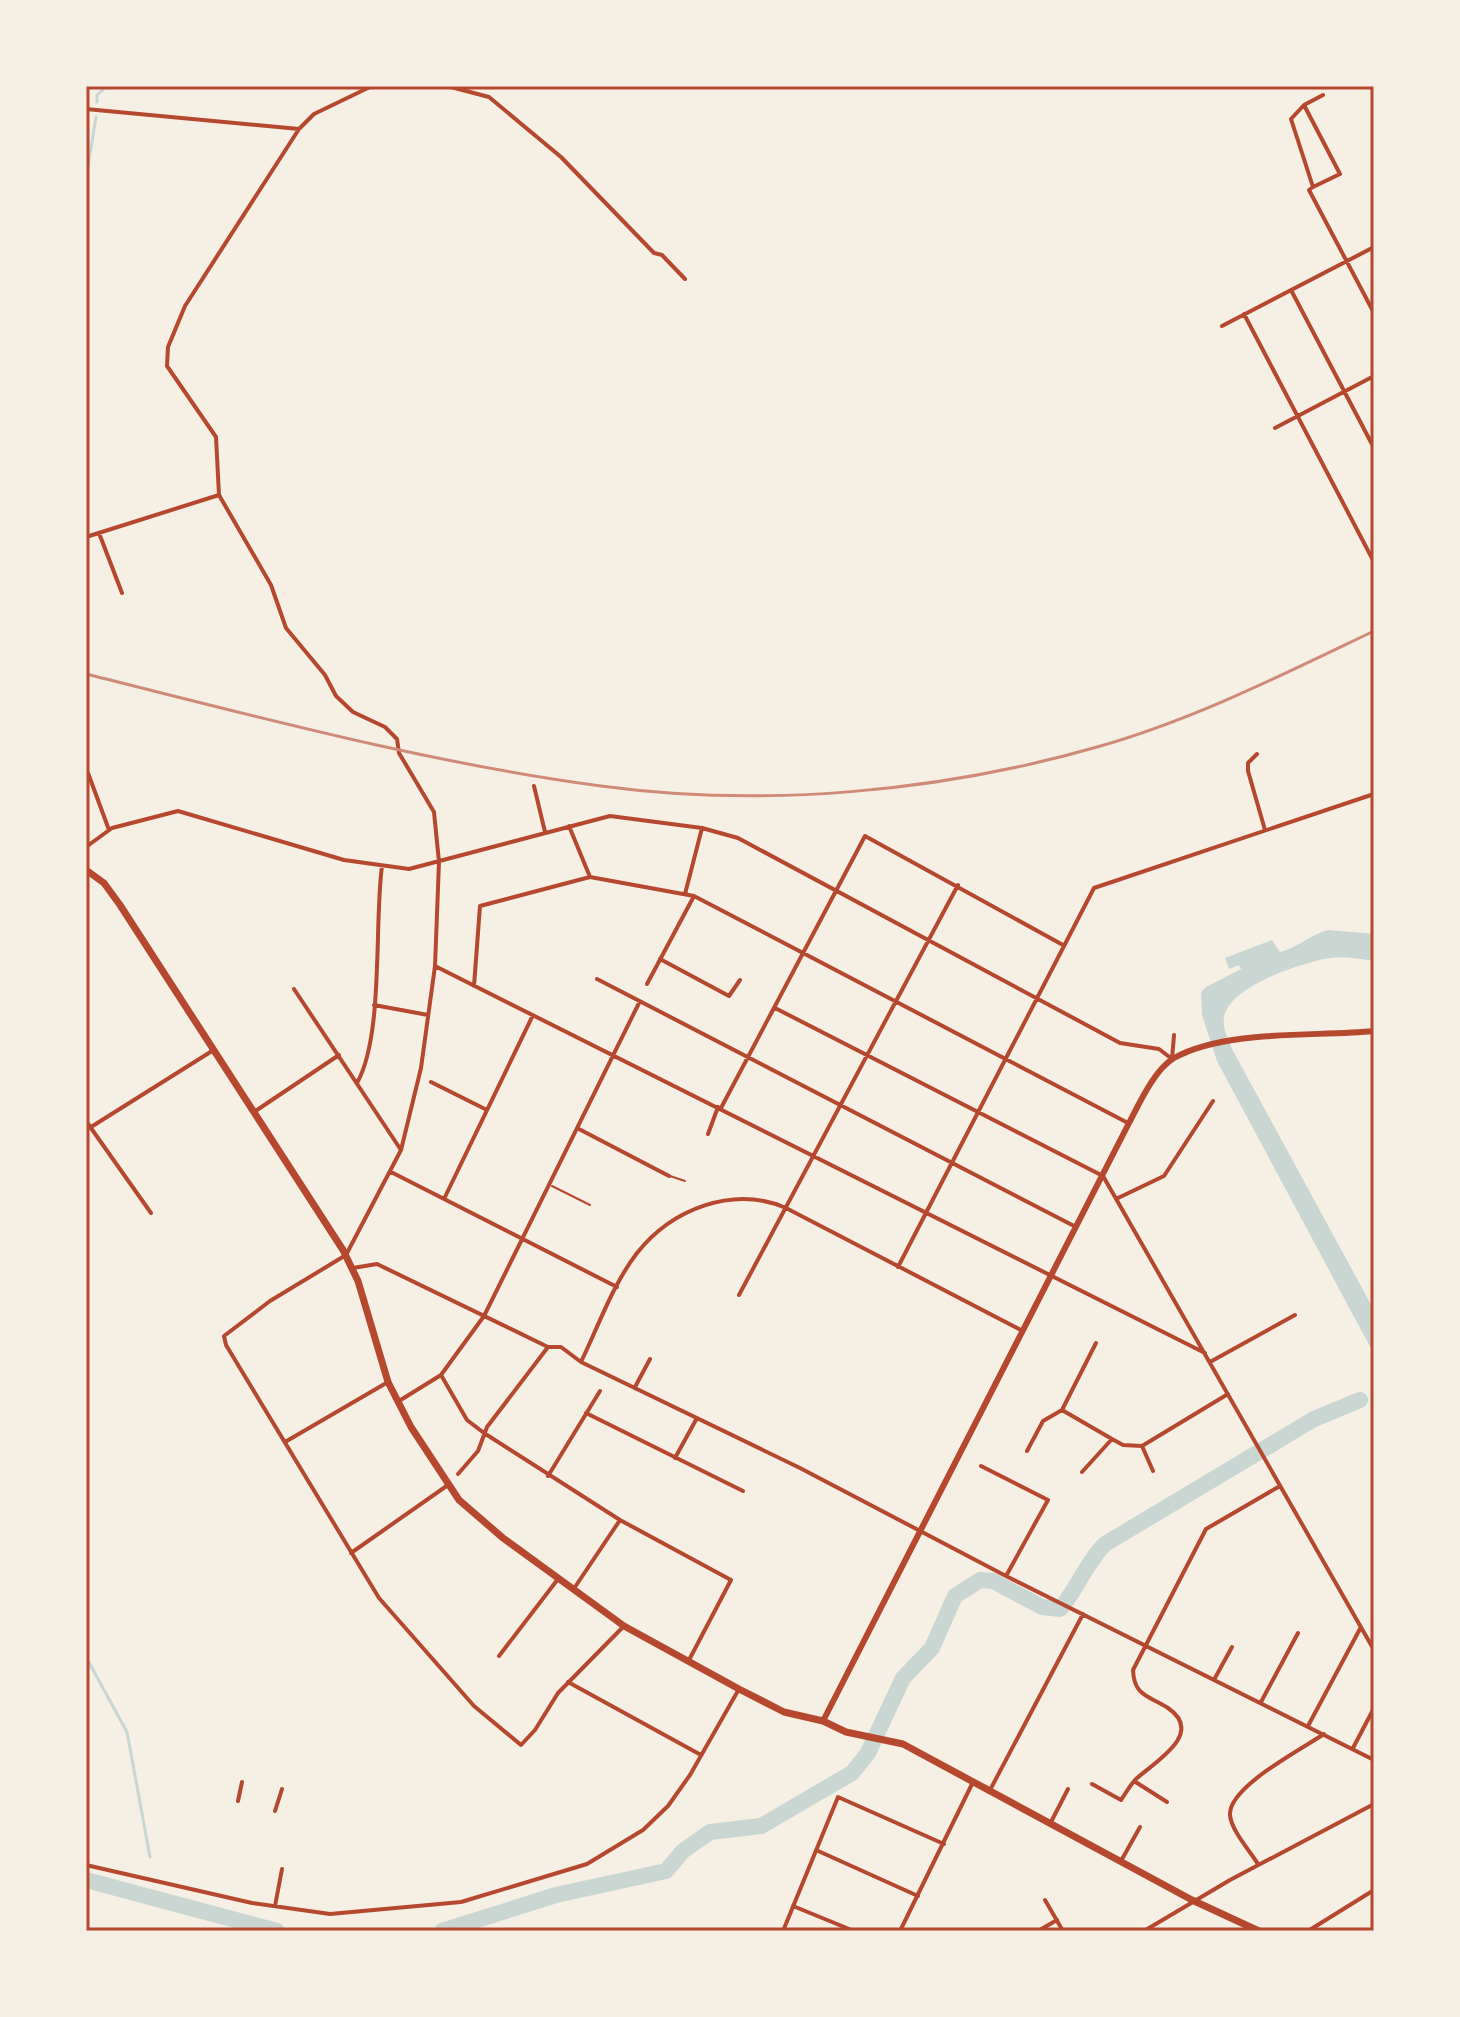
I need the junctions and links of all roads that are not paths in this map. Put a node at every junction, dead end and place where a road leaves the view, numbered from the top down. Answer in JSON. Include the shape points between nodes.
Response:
{"nodes":[{"id":1,"x":372,"y":86,"type":"edge"},
{"id":2,"x":447,"y":86,"type":"edge"},
{"id":3,"x":1323,"y":95,"type":"dead end"},
{"id":4,"x":1304,"y":105,"type":"junction"},
{"id":5,"x":86,"y":109,"type":"edge"},
{"id":6,"x":299,"y":129,"type":"junction"},
{"id":7,"x":1313,"y":187,"type":"junction"},
{"id":8,"x":1374,"y":247,"type":"edge"},
{"id":9,"x":1346,"y":261,"type":"junction"},
{"id":10,"x":685,"y":279,"type":"dead end"},
{"id":11,"x":1291,"y":290,"type":"junction"},
{"id":12,"x":1374,"y":313,"type":"edge"},
{"id":13,"x":1244,"y":314,"type":"junction"},
{"id":14,"x":1222,"y":326,"type":"dead end"},
{"id":15,"x":1374,"y":376,"type":"edge"},
{"id":16,"x":1344,"y":392,"type":"junction"},
{"id":17,"x":1298,"y":416,"type":"junction"},
{"id":18,"x":1275,"y":428,"type":"dead end"},
{"id":19,"x":1374,"y":448,"type":"edge"},
{"id":20,"x":219,"y":495,"type":"junction"},
{"id":21,"x":99,"y":533,"type":"junction"},
{"id":22,"x":86,"y":537,"type":"edge"},
{"id":23,"x":1374,"y":562,"type":"edge"},
{"id":24,"x":122,"y":593,"type":"dead end"},
{"id":25,"x":1257,"y":754,"type":"dead end"},
{"id":26,"x":88,"y":773,"type":"edge"},
{"id":27,"x":534,"y":786,"type":"dead end"},
{"id":28,"x":1374,"y":794,"type":"edge"},
{"id":29,"x":569,"y":826,"type":"junction"},
{"id":30,"x":702,"y":828,"type":"junction"},
{"id":31,"x":109,"y":830,"type":"junction"},
{"id":32,"x":1265,"y":830,"type":"junction"},
{"id":33,"x":545,"y":832,"type":"junction"},
{"id":34,"x":86,"y":847,"type":"edge"},
{"id":35,"x":439,"y":862,"type":"junction"},
{"id":36,"x":382,"y":866,"type":"junction"},
{"id":37,"x":86,"y":870,"type":"edge"},
{"id":38,"x":590,"y":877,"type":"junction"},
{"id":39,"x":958,"y":885,"type":"junction"},
{"id":40,"x":837,"y":892,"type":"junction"},
{"id":41,"x":685,"y":894,"type":"junction"},
{"id":42,"x":694,"y":896,"type":"junction"},
{"id":43,"x":928,"y":941,"type":"junction"},
{"id":44,"x":1064,"y":945,"type":"junction"},
{"id":45,"x":803,"y":955,"type":"junction"},
{"id":46,"x":660,"y":959,"type":"junction"},
{"id":47,"x":435,"y":966,"type":"junction"},
{"id":48,"x":597,"y":979,"type":"dead end"},
{"id":49,"x":740,"y":980,"type":"dead end"},
{"id":50,"x":647,"y":984,"type":"dead end"},
{"id":51,"x":474,"y":986,"type":"junction"},
{"id":52,"x":294,"y":989,"type":"dead end"},
{"id":53,"x":1036,"y":998,"type":"junction"},
{"id":54,"x":640,"y":1001,"type":"junction"},
{"id":55,"x":895,"y":1003,"type":"junction"},
{"id":56,"x":374,"y":1005,"type":"junction"},
{"id":57,"x":775,"y":1008,"type":"junction"},
{"id":58,"x":428,"y":1015,"type":"junction"},
{"id":59,"x":533,"y":1015,"type":"junction"},
{"id":60,"x":1374,"y":1031,"type":"edge"},
{"id":61,"x":1174,"y":1035,"type":"dead end"},
{"id":62,"x":212,"y":1051,"type":"junction"},
{"id":63,"x":339,"y":1055,"type":"junction"},
{"id":64,"x":613,"y":1055,"type":"junction"},
{"id":65,"x":867,"y":1055,"type":"junction"},
{"id":66,"x":748,"y":1057,"type":"junction"},
{"id":67,"x":1172,"y":1059,"type":"junction"},
{"id":68,"x":1004,"y":1060,"type":"junction"},
{"id":69,"x":431,"y":1082,"type":"dead end"},
{"id":70,"x":357,"y":1083,"type":"junction"},
{"id":71,"x":1213,"y":1101,"type":"dead end"},
{"id":72,"x":841,"y":1105,"type":"junction"},
{"id":73,"x":720,"y":1108,"type":"junction"},
{"id":74,"x":487,"y":1110,"type":"junction"},
{"id":75,"x":978,"y":1112,"type":"junction"},
{"id":76,"x":252,"y":1113,"type":"junction"},
{"id":77,"x":86,"y":1121,"type":"edge"},
{"id":78,"x":1129,"y":1123,"type":"junction"},
{"id":79,"x":91,"y":1127,"type":"junction"},
{"id":80,"x":577,"y":1128,"type":"junction"},
{"id":81,"x":708,"y":1134,"type":"dead end"},
{"id":82,"x":401,"y":1150,"type":"junction"},
{"id":83,"x":814,"y":1155,"type":"junction"},
{"id":84,"x":951,"y":1163,"type":"junction"},
{"id":85,"x":391,"y":1172,"type":"junction"},
{"id":86,"x":669,"y":1176,"type":"joint"},
{"id":87,"x":1103,"y":1176,"type":"junction"},
{"id":88,"x":685,"y":1181,"type":"dead end"},
{"id":89,"x":549,"y":1184,"type":"junction"},
{"id":90,"x":444,"y":1199,"type":"junction"},
{"id":91,"x":1116,"y":1199,"type":"junction"},
{"id":92,"x":590,"y":1205,"type":"dead end"},
{"id":93,"x":786,"y":1208,"type":"junction"},
{"id":94,"x":151,"y":1213,"type":"dead end"},
{"id":95,"x":925,"y":1213,"type":"junction"},
{"id":96,"x":1076,"y":1227,"type":"junction"},
{"id":97,"x":521,"y":1239,"type":"junction"},
{"id":98,"x":346,"y":1255,"type":"junction"},
{"id":99,"x":898,"y":1267,"type":"junction"},
{"id":100,"x":353,"y":1268,"type":"junction"},
{"id":101,"x":1049,"y":1278,"type":"junction"},
{"id":102,"x":617,"y":1288,"type":"junction"},
{"id":103,"x":739,"y":1295,"type":"dead end"},
{"id":104,"x":1295,"y":1315,"type":"dead end"},
{"id":105,"x":484,"y":1316,"type":"junction"},
{"id":106,"x":1021,"y":1330,"type":"junction"},
{"id":107,"x":1096,"y":1343,"type":"dead end"},
{"id":108,"x":548,"y":1347,"type":"junction"},
{"id":109,"x":1205,"y":1354,"type":"junction"},
{"id":110,"x":650,"y":1359,"type":"dead end"},
{"id":111,"x":581,"y":1362,"type":"junction"},
{"id":112,"x":1209,"y":1363,"type":"junction"},
{"id":113,"x":441,"y":1375,"type":"junction"},
{"id":114,"x":388,"y":1382,"type":"junction"},
{"id":115,"x":635,"y":1387,"type":"junction"},
{"id":116,"x":600,"y":1391,"type":"dead end"},
{"id":117,"x":1228,"y":1394,"type":"junction"},
{"id":118,"x":398,"y":1402,"type":"junction"},
{"id":119,"x":1062,"y":1410,"type":"junction"},
{"id":120,"x":586,"y":1413,"type":"junction"},
{"id":121,"x":697,"y":1418,"type":"junction"},
{"id":122,"x":484,"y":1433,"type":"junction"},
{"id":123,"x":1112,"y":1439,"type":"junction"},
{"id":124,"x":285,"y":1442,"type":"junction"},
{"id":125,"x":1142,"y":1446,"type":"junction"},
{"id":126,"x":1027,"y":1451,"type":"dead end"},
{"id":127,"x":675,"y":1458,"type":"junction"},
{"id":128,"x":981,"y":1466,"type":"dead end"},
{"id":129,"x":1153,"y":1471,"type":"dead end"},
{"id":130,"x":1082,"y":1472,"type":"dead end"},
{"id":131,"x":458,"y":1474,"type":"dead end"},
{"id":132,"x":548,"y":1476,"type":"junction"},
{"id":133,"x":448,"y":1485,"type":"junction"},
{"id":134,"x":1280,"y":1486,"type":"junction"},
{"id":135,"x":743,"y":1491,"type":"dead end"},
{"id":136,"x":620,"y":1520,"type":"junction"},
{"id":137,"x":917,"y":1531,"type":"junction"},
{"id":138,"x":351,"y":1553,"type":"junction"},
{"id":139,"x":1006,"y":1576,"type":"junction"},
{"id":140,"x":558,"y":1579,"type":"junction"},
{"id":141,"x":573,"y":1590,"type":"junction"},
{"id":142,"x":1083,"y":1614,"type":"junction"},
{"id":143,"x":624,"y":1626,"type":"junction"},
{"id":144,"x":1361,"y":1627,"type":"junction"},
{"id":145,"x":1298,"y":1633,"type":"dead end"},
{"id":146,"x":1146,"y":1643,"type":"junction"},
{"id":147,"x":1232,"y":1647,"type":"dead end"},
{"id":148,"x":1374,"y":1650,"type":"edge"},
{"id":149,"x":499,"y":1656,"type":"dead end"},
{"id":150,"x":688,"y":1662,"type":"junction"},
{"id":151,"x":1215,"y":1678,"type":"junction"},
{"id":152,"x":568,"y":1682,"type":"junction"},
{"id":153,"x":739,"y":1689,"type":"junction"},
{"id":154,"x":1261,"y":1702,"type":"junction"},
{"id":155,"x":1374,"y":1708,"type":"edge"},
{"id":156,"x":823,"y":1721,"type":"junction"},
{"id":157,"x":1308,"y":1726,"type":"junction"},
{"id":158,"x":1324,"y":1734,"type":"junction"},
{"id":159,"x":1352,"y":1749,"type":"junction"},
{"id":160,"x":701,"y":1755,"type":"junction"},
{"id":161,"x":1374,"y":1760,"type":"edge"},
{"id":162,"x":973,"y":1781,"type":"junction"},
{"id":163,"x":1134,"y":1781,"type":"junction"},
{"id":164,"x":242,"y":1782,"type":"dead end"},
{"id":165,"x":1092,"y":1784,"type":"dead end"},
{"id":166,"x":282,"y":1789,"type":"dead end"},
{"id":167,"x":1068,"y":1789,"type":"dead end"},
{"id":168,"x":989,"y":1792,"type":"junction"},
{"id":169,"x":238,"y":1801,"type":"dead end"},
{"id":170,"x":1167,"y":1802,"type":"dead end"},
{"id":171,"x":1374,"y":1804,"type":"edge"},
{"id":172,"x":275,"y":1811,"type":"dead end"},
{"id":173,"x":1050,"y":1824,"type":"junction"},
{"id":174,"x":1140,"y":1827,"type":"dead end"},
{"id":175,"x":944,"y":1844,"type":"junction"},
{"id":176,"x":816,"y":1850,"type":"junction"},
{"id":177,"x":1121,"y":1861,"type":"junction"},
{"id":178,"x":86,"y":1865,"type":"edge"},
{"id":179,"x":1259,"y":1865,"type":"junction"},
{"id":180,"x":282,"y":1869,"type":"dead end"},
{"id":181,"x":1374,"y":1890,"type":"edge"},
{"id":182,"x":918,"y":1896,"type":"junction"},
{"id":183,"x":1045,"y":1900,"type":"dead end"},
{"id":184,"x":1192,"y":1900,"type":"junction"},
{"id":185,"x":275,"y":1906,"type":"junction"},
{"id":186,"x":793,"y":1906,"type":"junction"},
{"id":187,"x":1057,"y":1920,"type":"junction"},
{"id":188,"x":783,"y":1931,"type":"edge"},
{"id":189,"x":854,"y":1931,"type":"edge"},
{"id":190,"x":900,"y":1931,"type":"edge"},
{"id":191,"x":1038,"y":1931,"type":"edge"},
{"id":192,"x":1063,"y":1931,"type":"edge"},
{"id":193,"x":1144,"y":1931,"type":"edge"},
{"id":194,"x":1259,"y":1931,"type":"edge"},
{"id":195,"x":1308,"y":1931,"type":"edge"}],
"edges":[{"from":1,"to":6,"type":"street","via":[[314,114]]},
{"from":2,"to":10,"type":"street","via":[[489,97],[561,157]]},
{"from":3,"to":4,"type":"street"},
{"from":4,"to":7,"type":"street","via":[[1291,119]]},
{"from":4,"to":7,"type":"street","via":[[1340,174]]},
{"from":5,"to":6,"type":"street"},
{"from":6,"to":20,"type":"street","via":[[185,306],[168,347],[167,366],[178,387],[216,437]]},
{"from":7,"to":9,"type":"street","via":[[1309,190]]},
{"from":8,"to":9,"type":"street"},
{"from":9,"to":11,"type":"street"},
{"from":9,"to":12,"type":"street"},
{"from":11,"to":13,"type":"street"},
{"from":11,"to":16,"type":"street"},
{"from":13,"to":14,"type":"street"},
{"from":13,"to":17,"type":"street"},
{"from":15,"to":16,"type":"street"},
{"from":16,"to":17,"type":"street"},
{"from":16,"to":19,"type":"street"},
{"from":17,"to":18,"type":"street"},
{"from":17,"to":23,"type":"street"},
{"from":20,"to":21,"type":"street"},
{"from":20,"to":35,"type":"street","via":[[269,582],[286,628],[336,696],[397,739],[399,753],[434,812]]},
{"from":21,"to":22,"type":"street"},
{"from":21,"to":24,"type":"street"},
{"from":25,"to":32,"type":"street","via":[[1248,771]]},
{"from":26,"to":31,"type":"street"},
{"from":27,"to":33,"type":"street"},
{"from":28,"to":32,"type":"street"},
{"from":29,"to":30,"type":"street","via":[[610,816]]},
{"from":29,"to":33,"type":"street"},
{"from":29,"to":38,"type":"street"},
{"from":30,"to":40,"type":"street","via":[[738,838]]},
{"from":30,"to":41,"type":"street"},
{"from":31,"to":34,"type":"street"},
{"from":31,"to":36,"type":"street","via":[[178,811],[344,860]]},
{"from":32,"to":44,"type":"street","via":[[1094,888]]},
{"from":33,"to":35,"type":"street"},
{"from":35,"to":36,"type":"street","via":[[409,869]]},
{"from":35,"to":47,"type":"street"},
{"from":36,"to":56,"type":"street"},
{"from":37,"to":62,"type":"highway","via":[[120,905]]},
{"from":38,"to":41,"type":"street"},
{"from":38,"to":51,"type":"street","via":[[480,906]]},
{"from":39,"to":40,"type":"street","via":[[865,836]]},
{"from":39,"to":43,"type":"street"},
{"from":39,"to":44,"type":"street"},
{"from":40,"to":43,"type":"street"},
{"from":40,"to":45,"type":"street"},
{"from":41,"to":42,"type":"street"},
{"from":42,"to":45,"type":"street"},
{"from":42,"to":46,"type":"street"},
{"from":43,"to":53,"type":"street"},
{"from":43,"to":55,"type":"street"},
{"from":44,"to":53,"type":"street"},
{"from":45,"to":55,"type":"street"},
{"from":45,"to":57,"type":"street"},
{"from":46,"to":49,"type":"street","via":[[729,996]]},
{"from":46,"to":50,"type":"street"},
{"from":47,"to":51,"type":"street"},
{"from":47,"to":58,"type":"street"},
{"from":48,"to":54,"type":"street"},
{"from":51,"to":59,"type":"street"},
{"from":52,"to":63,"type":"street"},
{"from":53,"to":67,"type":"street","via":[[1120,1043],[1159,1049]]},
{"from":53,"to":68,"type":"street"},
{"from":54,"to":64,"type":"street"},
{"from":54,"to":66,"type":"street"},
{"from":55,"to":65,"type":"street"},
{"from":55,"to":68,"type":"street"},
{"from":56,"to":58,"type":"street"},
{"from":56,"to":70,"type":"street"},
{"from":57,"to":65,"type":"street"},
{"from":57,"to":66,"type":"street"},
{"from":58,"to":82,"type":"street"},
{"from":59,"to":64,"type":"street"},
{"from":59,"to":74,"type":"street"},
{"from":60,"to":67,"type":"street","via":[[1242,1037]]},
{"from":61,"to":67,"type":"street"},
{"from":62,"to":76,"type":"highway"},
{"from":62,"to":79,"type":"street"},
{"from":63,"to":70,"type":"street"},
{"from":63,"to":76,"type":"street"},
{"from":64,"to":73,"type":"street"},
{"from":64,"to":80,"type":"street"},
{"from":65,"to":72,"type":"street"},
{"from":65,"to":75,"type":"street"},
{"from":66,"to":72,"type":"street"},
{"from":66,"to":73,"type":"street"},
{"from":67,"to":78,"type":"street"},
{"from":68,"to":75,"type":"street"},
{"from":68,"to":78,"type":"street"},
{"from":69,"to":74,"type":"street"},
{"from":70,"to":82,"type":"street"},
{"from":71,"to":91,"type":"street","via":[[1164,1176]]},
{"from":72,"to":83,"type":"street"},
{"from":72,"to":84,"type":"street"},
{"from":73,"to":81,"type":"street"},
{"from":73,"to":83,"type":"street"},
{"from":74,"to":90,"type":"street"},
{"from":75,"to":84,"type":"street"},
{"from":75,"to":87,"type":"street"},
{"from":76,"to":98,"type":"highway"},
{"from":77,"to":79,"type":"street"},
{"from":78,"to":87,"type":"street"},
{"from":79,"to":94,"type":"street"},
{"from":80,"to":86,"type":"street"},
{"from":80,"to":89,"type":"street"},
{"from":82,"to":85,"type":"street"},
{"from":83,"to":93,"type":"street"},
{"from":83,"to":95,"type":"street"},
{"from":84,"to":95,"type":"street"},
{"from":84,"to":96,"type":"street"},
{"from":85,"to":90,"type":"street"},
{"from":85,"to":98,"type":"street"},
{"from":86,"to":88,"type":"lane"},
{"from":87,"to":91,"type":"street"},
{"from":87,"to":96,"type":"street"},
{"from":89,"to":92,"type":"lane"},
{"from":89,"to":97,"type":"street"},
{"from":90,"to":97,"type":"street"},
{"from":91,"to":109,"type":"street"},
{"from":93,"to":99,"type":"street"},
{"from":93,"to":102,"type":"street","via":[[734,1198],[687,1212],[637,1253]]},
{"from":93,"to":103,"type":"street"},
{"from":95,"to":99,"type":"street"},
{"from":95,"to":101,"type":"street"},
{"from":96,"to":101,"type":"street"},
{"from":97,"to":102,"type":"street"},
{"from":97,"to":105,"type":"street"},
{"from":98,"to":100,"type":"highway"},
{"from":98,"to":124,"type":"street","via":[[224,1336]]},
{"from":99,"to":106,"type":"street"},
{"from":100,"to":105,"type":"street","via":[[377,1264]]},
{"from":100,"to":114,"type":"highway"},
{"from":101,"to":106,"type":"street"},
{"from":101,"to":109,"type":"street"},
{"from":102,"to":111,"type":"street"},
{"from":104,"to":112,"type":"street"},
{"from":105,"to":108,"type":"street"},
{"from":105,"to":113,"type":"street"},
{"from":106,"to":137,"type":"street"},
{"from":107,"to":119,"type":"street"},
{"from":108,"to":111,"type":"street","via":[[561,1347]]},
{"from":108,"to":122,"type":"street"},
{"from":109,"to":112,"type":"street"},
{"from":110,"to":115,"type":"street"},
{"from":111,"to":115,"type":"street"},
{"from":112,"to":117,"type":"street"},
{"from":113,"to":118,"type":"street"},
{"from":113,"to":122,"type":"street","via":[[467,1420]]},
{"from":114,"to":118,"type":"highway"},
{"from":114,"to":124,"type":"street"},
{"from":115,"to":121,"type":"street"},
{"from":116,"to":120,"type":"street"},
{"from":117,"to":125,"type":"street"},
{"from":117,"to":134,"type":"street"},
{"from":118,"to":133,"type":"highway"},
{"from":119,"to":123,"type":"street"},
{"from":119,"to":126,"type":"street","via":[[1043,1421]]},
{"from":120,"to":127,"type":"street"},
{"from":120,"to":132,"type":"street"},
{"from":121,"to":127,"type":"street"},
{"from":121,"to":137,"type":"street"},
{"from":122,"to":131,"type":"street","via":[[478,1451]]},
{"from":122,"to":132,"type":"street"},
{"from":123,"to":125,"type":"street"},
{"from":123,"to":130,"type":"street"},
{"from":124,"to":138,"type":"street"},
{"from":125,"to":129,"type":"street"},
{"from":127,"to":135,"type":"street"},
{"from":128,"to":139,"type":"street","via":[[1048,1500]]},
{"from":132,"to":136,"type":"street"},
{"from":133,"to":138,"type":"street"},
{"from":133,"to":140,"type":"highway","via":[[471,1513]]},
{"from":134,"to":144,"type":"street"},
{"from":134,"to":146,"type":"street","via":[[1206,1529]]},
{"from":136,"to":141,"type":"street"},
{"from":136,"to":150,"type":"street","via":[[731,1580]]},
{"from":137,"to":139,"type":"street"},
{"from":137,"to":156,"type":"street"},
{"from":138,"to":152,"type":"street","via":[[409,1634],[474,1706],[521,1745]]},
{"from":139,"to":142,"type":"street"},
{"from":140,"to":141,"type":"highway"},
{"from":140,"to":149,"type":"street"},
{"from":141,"to":143,"type":"highway"},
{"from":142,"to":146,"type":"street"},
{"from":142,"to":168,"type":"street"},
{"from":143,"to":150,"type":"highway"},
{"from":143,"to":152,"type":"street"},
{"from":144,"to":148,"type":"street"},
{"from":144,"to":157,"type":"street"},
{"from":145,"to":154,"type":"street"},
{"from":146,"to":151,"type":"street"},
{"from":146,"to":163,"type":"street","via":[[1133,1682],[1149,1701],[1171,1710],[1182,1729],[1171,1751]]},
{"from":147,"to":151,"type":"street"},
{"from":150,"to":153,"type":"highway"},
{"from":151,"to":154,"type":"street"},
{"from":152,"to":160,"type":"street"},
{"from":153,"to":156,"type":"highway","via":[[784,1712]]},
{"from":153,"to":160,"type":"street"},
{"from":154,"to":157,"type":"street"},
{"from":155,"to":159,"type":"street"},
{"from":156,"to":162,"type":"highway","via":[[846,1732],[889,1740]]},
{"from":157,"to":158,"type":"street"},
{"from":158,"to":159,"type":"street"},
{"from":158,"to":179,"type":"street","via":[[1244,1788],[1231,1804],[1230,1818]]},
{"from":159,"to":161,"type":"street"},
{"from":160,"to":185,"type":"street","via":[[668,1806],[619,1848],[587,1864],[461,1902],[330,1914]]},
{"from":162,"to":168,"type":"highway"},
{"from":162,"to":175,"type":"street"},
{"from":163,"to":165,"type":"street","via":[[1121,1800]]},
{"from":163,"to":170,"type":"street"},
{"from":164,"to":169,"type":"street"},
{"from":166,"to":172,"type":"street"},
{"from":167,"to":173,"type":"street"},
{"from":168,"to":173,"type":"highway"},
{"from":171,"to":179,"type":"street"},
{"from":173,"to":177,"type":"highway"},
{"from":174,"to":177,"type":"street"},
{"from":175,"to":176,"type":"street","via":[[838,1797]]},
{"from":175,"to":182,"type":"street"},
{"from":176,"to":182,"type":"street"},
{"from":176,"to":186,"type":"street"},
{"from":177,"to":184,"type":"highway"},
{"from":178,"to":185,"type":"street"},
{"from":179,"to":184,"type":"street"},
{"from":180,"to":185,"type":"street"},
{"from":181,"to":195,"type":"street"},
{"from":182,"to":190,"type":"street"},
{"from":183,"to":187,"type":"street"},
{"from":184,"to":193,"type":"street"},
{"from":184,"to":194,"type":"highway"},
{"from":186,"to":188,"type":"street"},
{"from":186,"to":189,"type":"street"},
{"from":187,"to":191,"type":"street"},
{"from":187,"to":192,"type":"street"}]}
